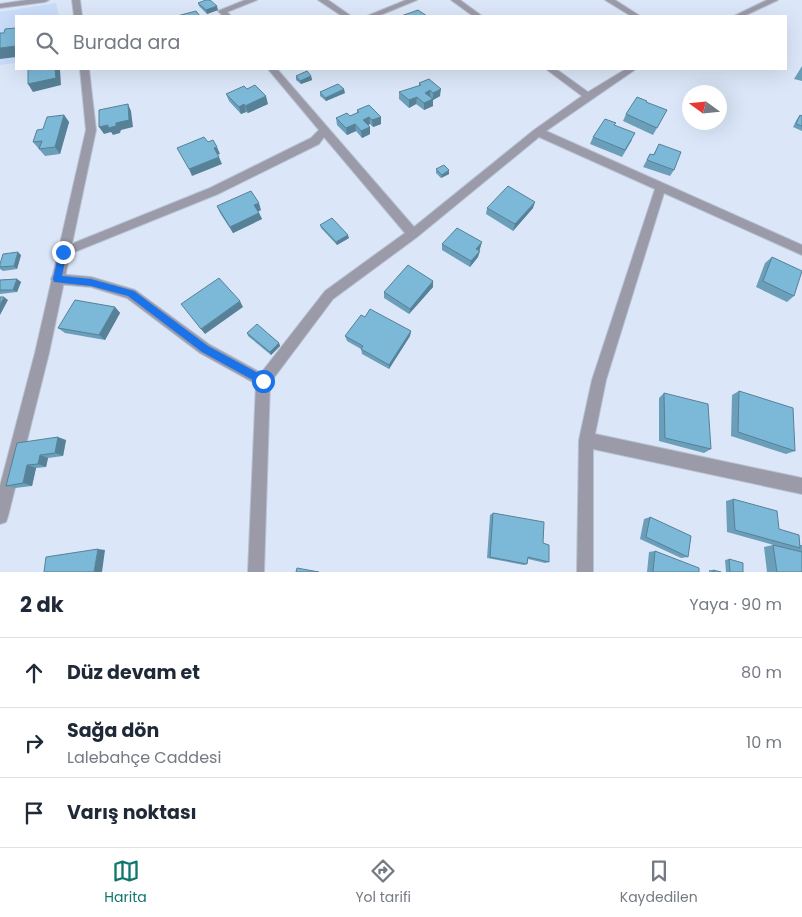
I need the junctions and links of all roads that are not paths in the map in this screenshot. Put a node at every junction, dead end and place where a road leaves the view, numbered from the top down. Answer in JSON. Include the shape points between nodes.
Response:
{"nodes":[{"id":1,"x":45,"y":0,"type":"edge"},
{"id":2,"x":76,"y":0,"type":"edge"},
{"id":3,"x":253,"y":0,"type":"edge"},
{"id":4,"x":322,"y":0,"type":"edge"},
{"id":5,"x":413,"y":0,"type":"edge"},
{"id":6,"x":455,"y":0,"type":"edge"},
{"id":7,"x":608,"y":0,"type":"edge"},
{"id":8,"x":774,"y":0,"type":"edge"},
{"id":9,"x":0,"y":6,"type":"edge"},
{"id":10,"x":78,"y":15,"type":"edge"},
{"id":11,"x":226,"y":15,"type":"edge"},
{"id":12,"x":345,"y":15,"type":"edge"},
{"id":13,"x":374,"y":15,"type":"edge"},
{"id":14,"x":477,"y":15,"type":"edge"},
{"id":15,"x":634,"y":15,"type":"edge"},
{"id":16,"x":740,"y":15,"type":"edge"},
{"id":17,"x":84,"y":70,"type":"edge"},
{"id":18,"x":273,"y":70,"type":"edge"},
{"id":19,"x":551,"y":70,"type":"edge"},
{"id":20,"x":630,"y":70,"type":"edge"},
{"id":21,"x":588,"y":96,"type":"junction"},
{"id":22,"x":325,"y":129,"type":"junction"},
{"id":23,"x":538,"y":132,"type":"junction"},
{"id":24,"x":661,"y":187,"type":"junction"},
{"id":25,"x":413,"y":234,"type":"junction"},
{"id":26,"x":802,"y":250,"type":"edge"},
{"id":27,"x":63,"y":252,"type":"junction"},
{"id":28,"x":57,"y":279,"type":"junction"},
{"id":29,"x":263,"y":381,"type":"junction"},
{"id":30,"x":586,"y":440,"type":"junction"},
{"id":31,"x":802,"y":486,"type":"edge"},
{"id":32,"x":0,"y":516,"type":"edge"},
{"id":33,"x":256,"y":572,"type":"edge"},
{"id":34,"x":584,"y":572,"type":"edge"}],
"edges":[{"from":1,"to":9,"type":"street"},
{"from":2,"to":10,"type":"street"},
{"from":3,"to":11,"type":"street","via":[[222,10]]},
{"from":4,"to":12,"type":"street"},
{"from":5,"to":13,"type":"street"},
{"from":6,"to":14,"type":"street"},
{"from":7,"to":15,"type":"street"},
{"from":8,"to":16,"type":"street"},
{"from":17,"to":27,"type":"street","via":[[91,130]]},
{"from":18,"to":22,"type":"street"},
{"from":19,"to":21,"type":"street"},
{"from":20,"to":21,"type":"street"},
{"from":21,"to":23,"type":"street"},
{"from":22,"to":25,"type":"street"},
{"from":22,"to":27,"type":"street","via":[[315,141],[214,191]]},
{"from":23,"to":24,"type":"street"},
{"from":23,"to":25,"type":"street"},
{"from":24,"to":26,"type":"street"},
{"from":24,"to":30,"type":"street","via":[[599,380]]},
{"from":25,"to":29,"type":"street","via":[[329,295]]},
{"from":27,"to":28,"type":"street"},
{"from":28,"to":29,"type":"street","via":[[91,282],[131,294],[205,349]]},
{"from":28,"to":32,"type":"street","via":[[42,354]]},
{"from":29,"to":33,"type":"street"},
{"from":30,"to":31,"type":"street"},
{"from":30,"to":34,"type":"street"}]}
